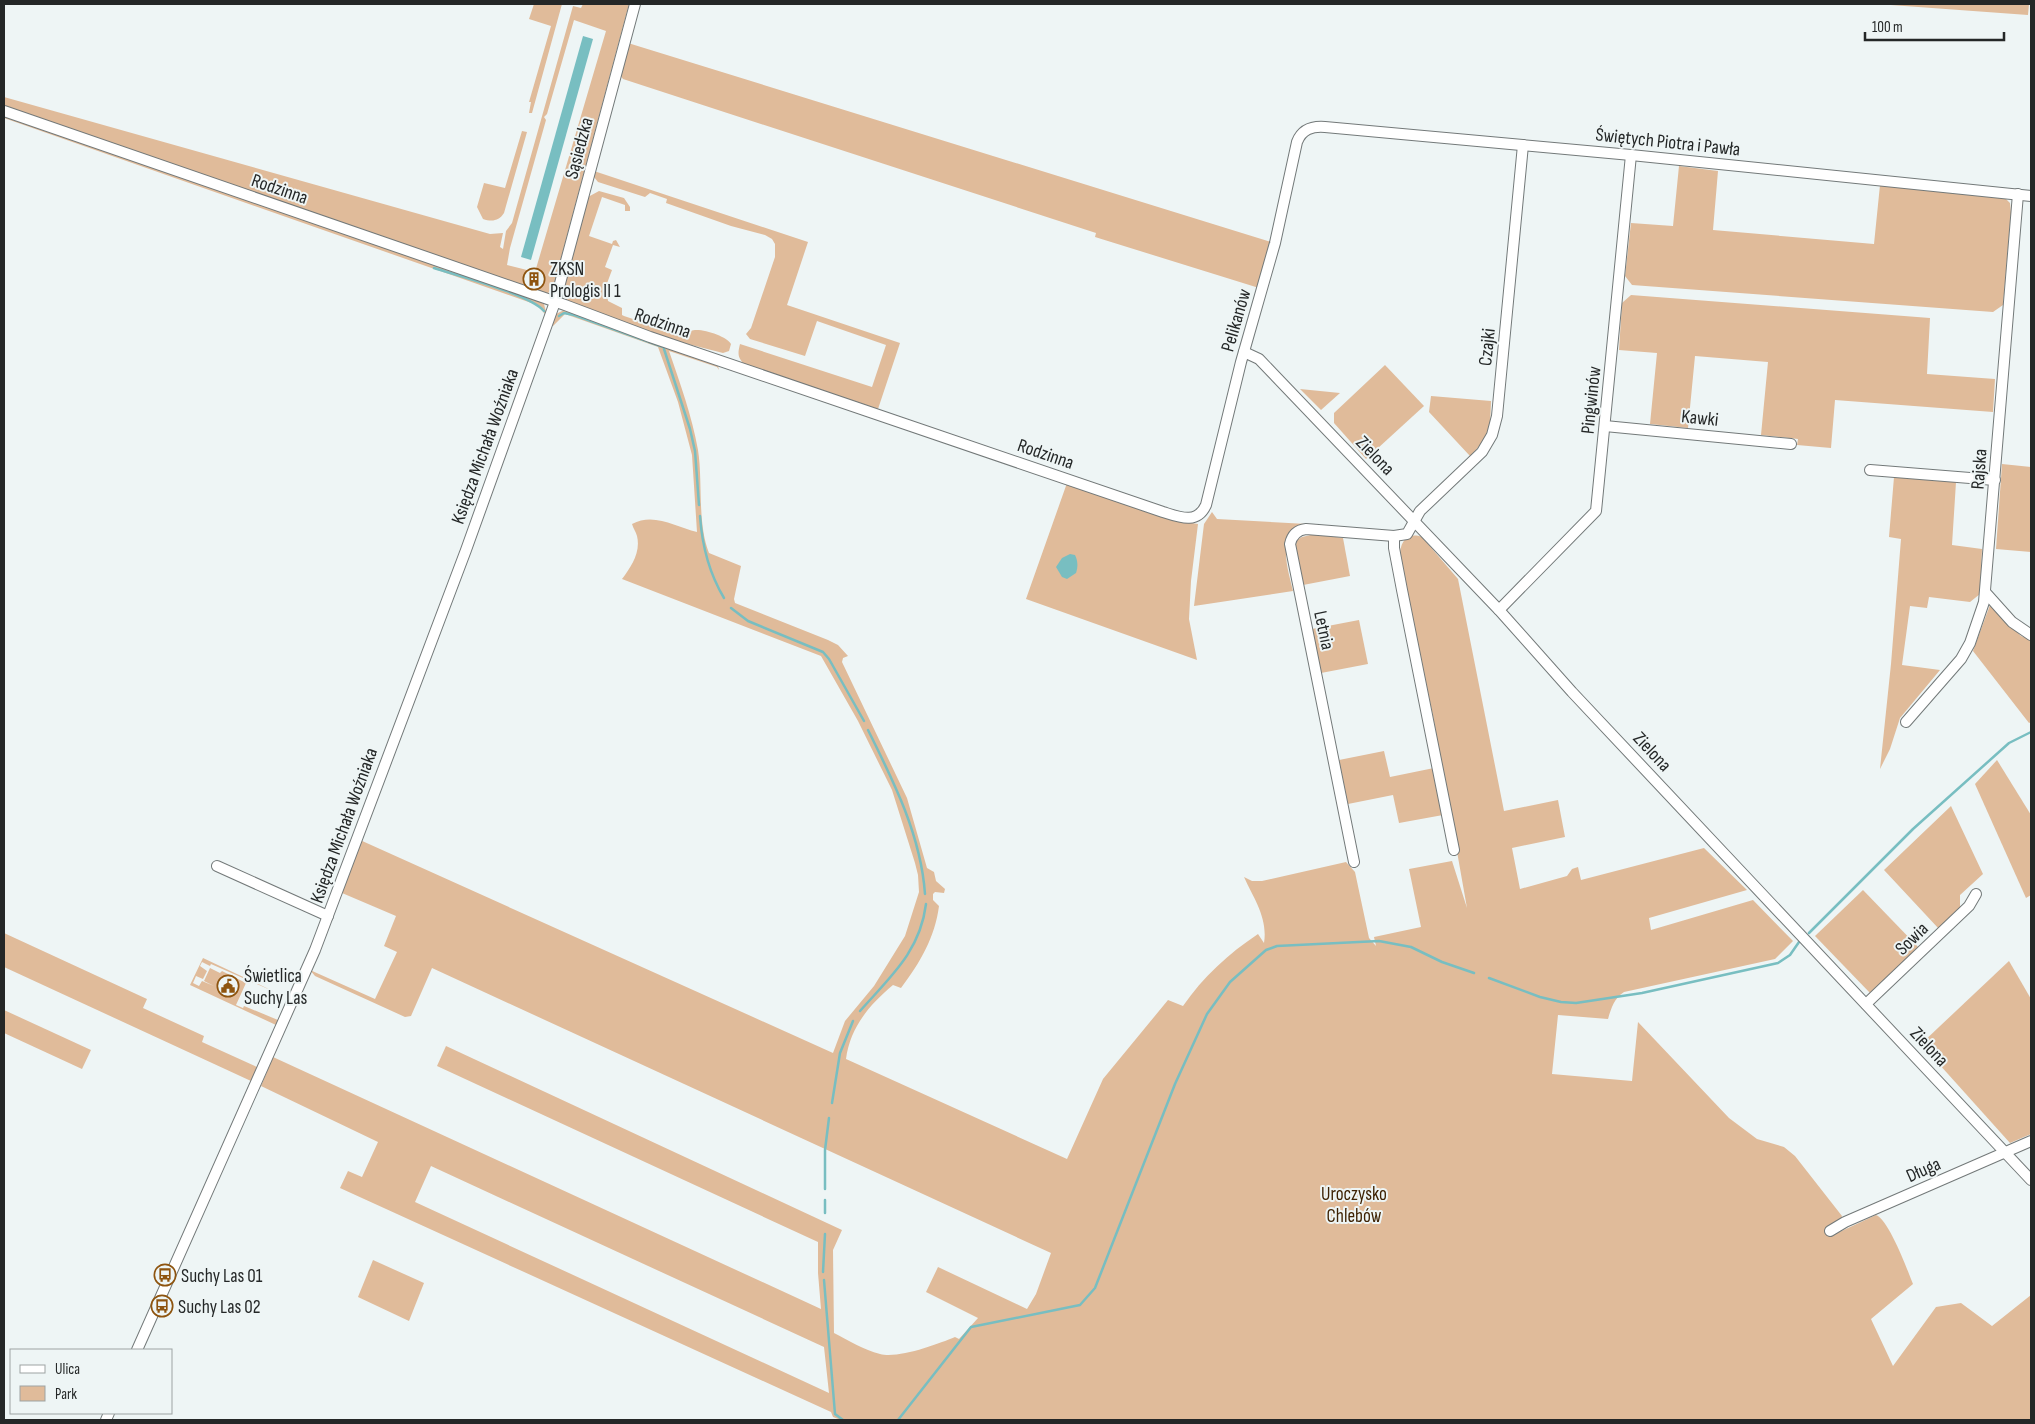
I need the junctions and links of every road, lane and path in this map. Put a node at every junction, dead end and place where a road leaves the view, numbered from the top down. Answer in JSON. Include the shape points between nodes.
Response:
{"nodes":[{"id":1,"x":635,"y":4,"type":"edge"},
{"id":2,"x":4,"y":111,"type":"edge"},
{"id":3,"x":1302,"y":133,"type":"joint"},
{"id":4,"x":1523,"y":145,"type":"junction"},
{"id":5,"x":1631,"y":155,"type":"junction"},
{"id":6,"x":2018,"y":194,"type":"junction"},
{"id":7,"x":2031,"y":196,"type":"edge"},
{"id":8,"x":555,"y":302,"type":"junction"},
{"id":9,"x":1244,"y":352,"type":"junction"},
{"id":10,"x":1605,"y":426,"type":"junction"},
{"id":11,"x":1791,"y":444,"type":"dead end"},
{"id":12,"x":1870,"y":470,"type":"dead end"},
{"id":13,"x":1995,"y":480,"type":"junction"},
{"id":14,"x":1198,"y":516,"type":"joint"},
{"id":15,"x":1415,"y":521,"type":"junction"},
{"id":16,"x":1394,"y":536,"type":"junction"},
{"id":17,"x":1986,"y":593,"type":"junction"},
{"id":18,"x":1499,"y":610,"type":"junction"},
{"id":19,"x":2031,"y":635,"type":"edge"},
{"id":20,"x":1906,"y":722,"type":"dead end"},
{"id":21,"x":1454,"y":850,"type":"dead end"},
{"id":22,"x":1354,"y":862,"type":"dead end"},
{"id":23,"x":217,"y":866,"type":"dead end"},
{"id":24,"x":1976,"y":894,"type":"dead end"},
{"id":25,"x":328,"y":916,"type":"junction"},
{"id":26,"x":1866,"y":1004,"type":"junction"},
{"id":27,"x":2031,"y":1141,"type":"edge"},
{"id":28,"x":2005,"y":1152,"type":"junction"},
{"id":29,"x":2031,"y":1180,"type":"edge"},
{"id":30,"x":1830,"y":1231,"type":"dead end"},
{"id":31,"x":137,"y":1349,"type":"edge"}],
"edges":[{"from":1,"to":8,"type":"street","name":"Sąsiedzka"},
{"from":2,"to":8,"type":"street","name":"Rodzinna"},
{"from":3,"to":4,"type":"street","name":"Świętych Piotra i Pawła","via":[[1320,126]]},
{"from":3,"to":9,"type":"street","name":"Pelikanów","via":[[1297,142],[1275,243]]},
{"from":4,"to":5,"type":"street","name":"Świętych Piotra i Pawła"},
{"from":4,"to":15,"type":"street","name":"Czajki","via":[[1497,416],[1492,436],[1482,452],[1420,511]]},
{"from":5,"to":6,"type":"street","name":"Świętych Piotra i Pawła"},
{"from":5,"to":10,"type":"street","name":"Pingwinów"},
{"from":6,"to":7,"type":"street","name":"Świętych Piotra i Pawła"},
{"from":6,"to":13,"type":"street","name":"Rajska"},
{"from":8,"to":14,"type":"street","name":"Rodzinna","via":[[1163,512],[1185,518]]},
{"from":8,"to":25,"type":"street","name":"Księdza Michała Woźniaka"},
{"from":9,"to":14,"type":"street","name":"Pelikanów","via":[[1207,501]]},
{"from":9,"to":15,"type":"street","name":"Zielona","via":[[1259,359]]},
{"from":10,"to":11,"type":"street","name":"Kawki"},
{"from":10,"to":18,"type":"street","name":"Pingwinów","via":[[1596,512]]},
{"from":12,"to":13,"type":"street"},
{"from":13,"to":17,"type":"street","name":"Rajska"},
{"from":15,"to":16,"type":"street","via":[[1407,534]]},
{"from":15,"to":18,"type":"street","name":"Zielona"},
{"from":16,"to":21,"type":"street"},
{"from":16,"to":22,"type":"street","name":"Letnia","via":[[1306,529],[1292,536],[1290,544]]},
{"from":17,"to":19,"type":"street","via":[[2012,622]]},
{"from":17,"to":20,"type":"street","name":"Rajska","via":[[1961,659]]},
{"from":18,"to":26,"type":"street","name":"Zielona"},
{"from":23,"to":25,"type":"street"},
{"from":24,"to":26,"type":"street","name":"Sowia","via":[[1969,906]]},
{"from":25,"to":31,"type":"street","name":"Księdza Michała Woźniaka"},
{"from":26,"to":28,"type":"street","name":"Zielona"},
{"from":27,"to":28,"type":"street","name":"Długa"},
{"from":28,"to":29,"type":"street","name":"Zielona"},
{"from":28,"to":30,"type":"street","name":"Długa"}]}
